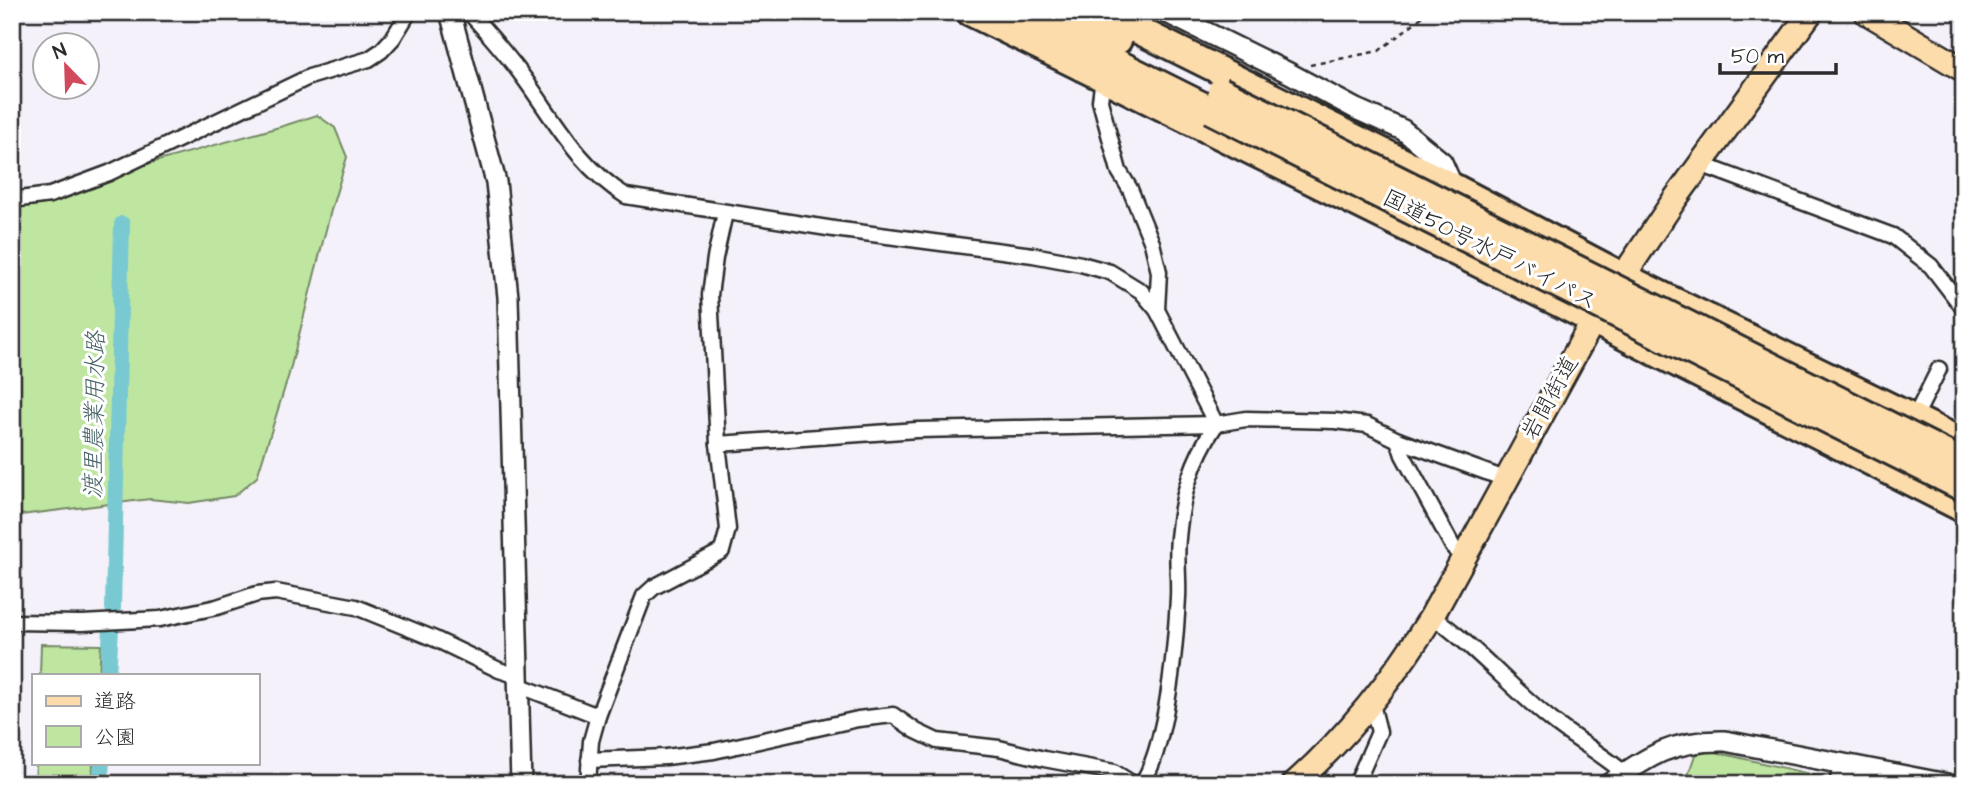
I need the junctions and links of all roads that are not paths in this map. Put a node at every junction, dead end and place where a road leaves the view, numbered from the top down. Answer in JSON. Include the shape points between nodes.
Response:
{"nodes":[{"id":1,"x":409,"y":12,"type":"edge"},
{"id":2,"x":450,"y":12,"type":"edge"},
{"id":3,"x":469,"y":12,"type":"edge"},
{"id":4,"x":970,"y":12,"type":"edge"},
{"id":5,"x":1015,"y":12,"type":"edge"},
{"id":6,"x":1063,"y":12,"type":"edge"},
{"id":7,"x":1102,"y":12,"type":"edge"},
{"id":8,"x":1165,"y":12,"type":"edge"},
{"id":9,"x":1811,"y":12,"type":"edge"},
{"id":10,"x":1866,"y":12,"type":"edge"},
{"id":11,"x":1964,"y":70,"type":"edge"},
{"id":12,"x":1103,"y":78,"type":"junction"},
{"id":13,"x":1216,"y":101,"type":"junction"},
{"id":14,"x":1700,"y":164,"type":"junction"},
{"id":15,"x":1453,"y":187,"type":"junction"},
{"id":16,"x":12,"y":200,"type":"edge"},
{"id":17,"x":725,"y":213,"type":"junction"},
{"id":18,"x":1622,"y":276,"type":"junction"},
{"id":19,"x":1964,"y":309,"type":"edge"},
{"id":20,"x":1157,"y":310,"type":"junction"},
{"id":21,"x":1593,"y":321,"type":"junction"},
{"id":22,"x":1939,"y":369,"type":"dead end"},
{"id":23,"x":1914,"y":419,"type":"junction"},
{"id":24,"x":1216,"y":424,"type":"junction"},
{"id":25,"x":1398,"y":440,"type":"junction"},
{"id":26,"x":1964,"y":443,"type":"edge"},
{"id":27,"x":719,"y":444,"type":"junction"},
{"id":28,"x":1964,"y":463,"type":"edge"},
{"id":29,"x":1505,"y":479,"type":"junction"},
{"id":30,"x":1964,"y":488,"type":"edge"},
{"id":31,"x":1964,"y":509,"type":"edge"},
{"id":32,"x":1463,"y":559,"type":"junction"},
{"id":33,"x":1432,"y":616,"type":"junction"},
{"id":34,"x":12,"y":622,"type":"edge"},
{"id":35,"x":518,"y":680,"type":"junction"},
{"id":36,"x":1372,"y":704,"type":"junction"},
{"id":37,"x":598,"y":716,"type":"junction"},
{"id":38,"x":589,"y":760,"type":"junction"},
{"id":39,"x":1842,"y":775,"type":"edge"},
{"id":40,"x":1616,"y":779,"type":"edge"},
{"id":41,"x":521,"y":784,"type":"edge"},
{"id":42,"x":588,"y":784,"type":"edge"},
{"id":43,"x":1133,"y":784,"type":"edge"},
{"id":44,"x":1142,"y":784,"type":"edge"},
{"id":45,"x":1294,"y":784,"type":"edge"},
{"id":46,"x":1356,"y":784,"type":"edge"},
{"id":47,"x":1947,"y":784,"type":"edge"}],
"edges":[{"from":1,"to":16,"type":"street","via":[[393,38],[369,59],[309,77],[109,173],[50,195]]},
{"from":2,"to":35,"type":"street","via":[[496,181],[503,236]]},
{"from":3,"to":17,"type":"street","via":[[517,68],[585,164],[609,185],[626,196]]},
{"from":4,"to":12,"type":"highway"},
{"from":5,"to":13,"type":"highway","name":"国道50号水戸バイパス"},
{"from":6,"to":13,"type":"highway","name":"国道50号水戸バイパス"},
{"from":7,"to":15,"type":"highway"},
{"from":8,"to":15,"type":"street","via":[[1403,130],[1442,162]]},
{"from":9,"to":14,"type":"main road","name":"岩間街道"},
{"from":10,"to":11,"type":"main road"},
{"from":12,"to":20,"type":"street","via":[[1100,101],[1119,171],[1135,200],[1157,262]]},
{"from":12,"to":21,"type":"highway"},
{"from":13,"to":28,"type":"highway","name":"国道50号水戸バイパス","bridge":true},
{"from":13,"to":30,"type":"highway","name":"国道50号水戸バイパス","bridge":true},
{"from":14,"to":18,"type":"main road","name":"岩間街道"},
{"from":14,"to":19,"type":"street","via":[[1893,236],[1931,266]]},
{"from":15,"to":18,"type":"highway"},
{"from":17,"to":20,"type":"street","via":[[1081,264],[1125,280]]},
{"from":17,"to":27,"type":"street","via":[[710,295]]},
{"from":18,"to":21,"type":"main road","name":"岩間街道"},
{"from":18,"to":23,"type":"highway"},
{"from":20,"to":24,"type":"street"},
{"from":21,"to":29,"type":"main road","name":"岩間街道"},
{"from":21,"to":31,"type":"highway"},
{"from":22,"to":23,"type":"street"},
{"from":23,"to":26,"type":"highway"},
{"from":24,"to":25,"type":"street","via":[[1246,419],[1335,421],[1367,425]]},
{"from":24,"to":27,"type":"street","via":[[917,430]]},
{"from":24,"to":44,"type":"street","via":[[1199,450],[1185,496],[1169,692],[1158,746]]},
{"from":25,"to":29,"type":"street"},
{"from":25,"to":32,"type":"street"},
{"from":27,"to":37,"type":"street","via":[[728,529],[722,551],[644,596]]},
{"from":29,"to":32,"type":"main road","name":"岩間街道"},
{"from":32,"to":33,"type":"main road","name":"岩間街道"},
{"from":33,"to":36,"type":"main road","name":"岩間街道"},
{"from":33,"to":40,"type":"street","via":[[1551,720],[1604,755]]},
{"from":34,"to":35,"type":"street","via":[[160,619],[276,592],[356,607]]},
{"from":35,"to":37,"type":"street"},
{"from":35,"to":41,"type":"street"},
{"from":36,"to":45,"type":"main road","name":"岩間街道"},
{"from":36,"to":46,"type":"street","via":[[1379,732]]},
{"from":37,"to":38,"type":"street"},
{"from":38,"to":42,"type":"street"},
{"from":38,"to":43,"type":"street","via":[[714,751],[893,715],[937,741],[999,748],[1114,772]]},
{"from":39,"to":40,"type":"street","via":[[1725,741],[1706,741],[1676,745],[1652,755]]},
{"from":39,"to":47,"type":"street"}]}
